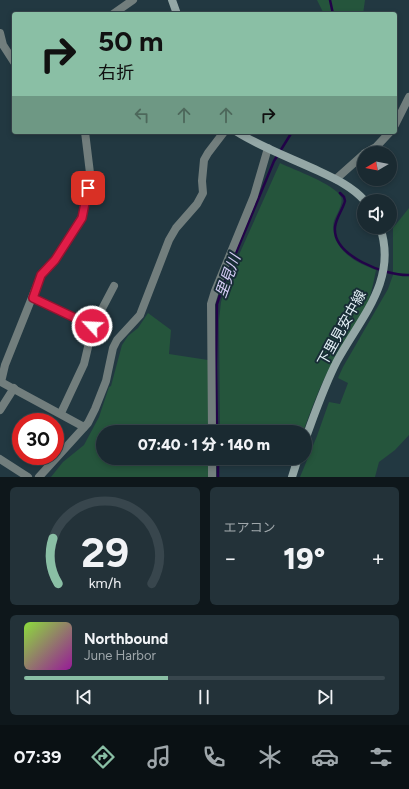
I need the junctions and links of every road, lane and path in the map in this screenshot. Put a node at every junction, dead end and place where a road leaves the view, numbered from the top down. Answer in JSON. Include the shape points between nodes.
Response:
{"nodes":[{"id":1,"x":133,"y":0,"type":"edge"},
{"id":2,"x":172,"y":0,"type":"edge"},
{"id":3,"x":116,"y":12,"type":"edge"},
{"id":4,"x":176,"y":12,"type":"edge"},
{"id":5,"x":0,"y":33,"type":"edge"},
{"id":6,"x":12,"y":59,"type":"edge"},
{"id":7,"x":409,"y":97,"type":"edge"},
{"id":8,"x":397,"y":121,"type":"edge"},
{"id":9,"x":85,"y":134,"type":"edge"},
{"id":10,"x":222,"y":134,"type":"edge"},
{"id":11,"x":240,"y":134,"type":"edge"},
{"id":12,"x":388,"y":134,"type":"edge"},
{"id":13,"x":377,"y":146,"type":"edge"},
{"id":14,"x":269,"y":148,"type":"junction"},
{"id":15,"x":357,"y":160,"type":"edge"},
{"id":16,"x":336,"y":179,"type":"junction"},
{"id":17,"x":357,"y":194,"type":"edge"},
{"id":18,"x":382,"y":234,"type":"edge"},
{"id":19,"x":114,"y":286,"type":"dead end"},
{"id":20,"x":33,"y":298,"type":"junction"},
{"id":21,"x":92,"y":326,"type":"junction"},
{"id":22,"x":14,"y":388,"type":"junction"},
{"id":23,"x":0,"y":410,"type":"edge"},
{"id":24,"x":61,"y":413,"type":"joint"},
{"id":25,"x":64,"y":415,"type":"edge"},
{"id":26,"x":212,"y":425,"type":"edge"},
{"id":27,"x":310,"y":425,"type":"edge"},
{"id":28,"x":84,"y":427,"type":"junction"},
{"id":29,"x":0,"y":459,"type":"edge"},
{"id":30,"x":212,"y":465,"type":"edge"},
{"id":31,"x":296,"y":465,"type":"edge"},
{"id":32,"x":28,"y":477,"type":"edge"},
{"id":33,"x":39,"y":477,"type":"edge"},
{"id":34,"x":212,"y":477,"type":"edge"},
{"id":35,"x":292,"y":477,"type":"edge"}],
"edges":[{"from":1,"to":3,"type":"street"},
{"from":2,"to":4,"type":"main road"},
{"from":5,"to":6,"type":"street","via":[[3,45]]},
{"from":7,"to":8,"type":"street"},
{"from":9,"to":20,"type":"street","via":[[90,173],[82,218],[55,260],[41,275]]},
{"from":10,"to":28,"type":"street","via":[[204,160],[203,193],[169,240],[140,315],[117,340],[100,396]]},
{"from":11,"to":14,"type":"main road"},
{"from":12,"to":13,"type":"street"},
{"from":14,"to":16,"type":"main road"},
{"from":14,"to":26,"type":"street","via":[[254,196],[212,304]]},
{"from":15,"to":16,"type":"street"},
{"from":16,"to":17,"type":"main road"},
{"from":18,"to":27,"type":"main road","name":"下里見安中線","via":[[386,253],[374,299],[338,359]]},
{"from":19,"to":21,"type":"street"},
{"from":20,"to":21,"type":"street"},
{"from":20,"to":22,"type":"street","via":[[5,365],[1,382]]},
{"from":21,"to":24,"type":"street","via":[[84,364]]},
{"from":22,"to":23,"type":"street"},
{"from":22,"to":24,"type":"street"},
{"from":25,"to":28,"type":"street"},
{"from":28,"to":33,"type":"street"},
{"from":29,"to":32,"type":"street"},
{"from":30,"to":34,"type":"street"},
{"from":31,"to":35,"type":"main road"}]}
